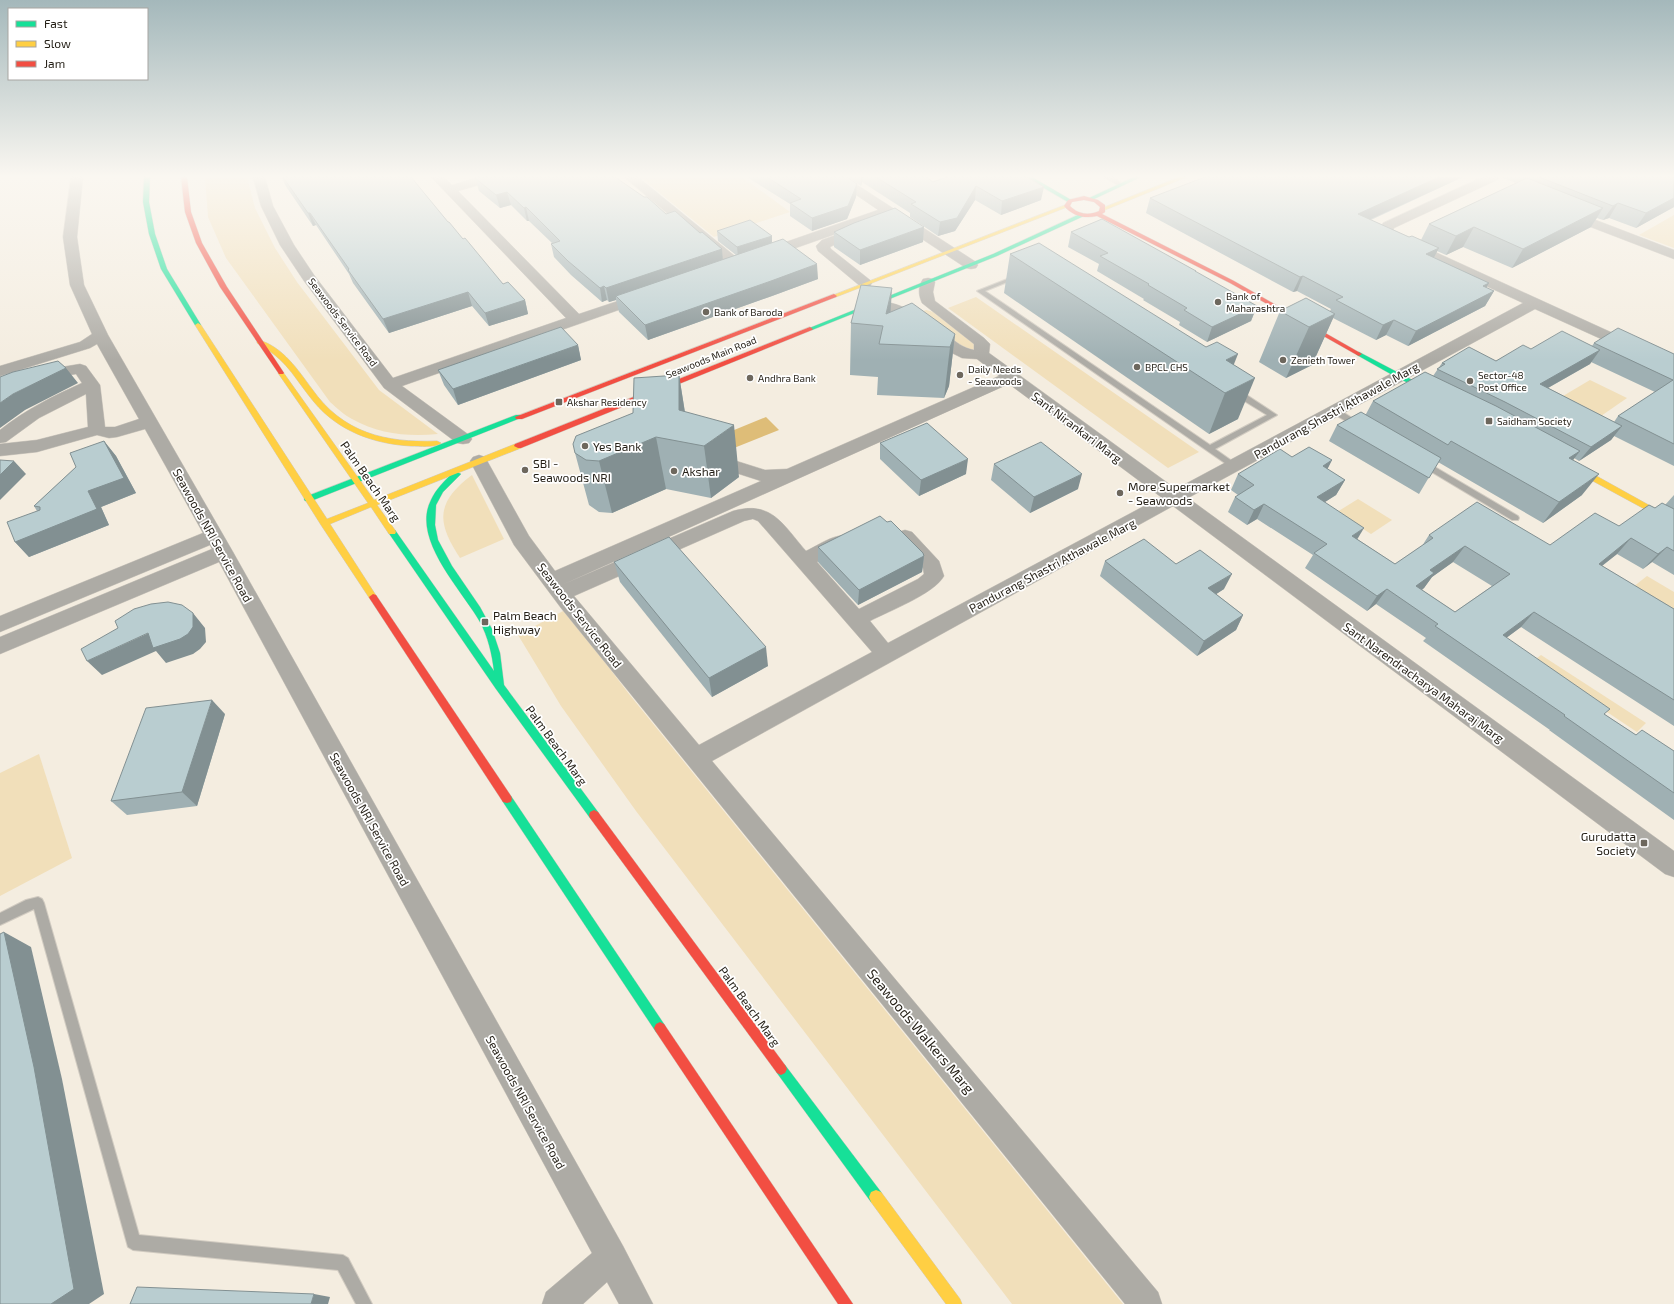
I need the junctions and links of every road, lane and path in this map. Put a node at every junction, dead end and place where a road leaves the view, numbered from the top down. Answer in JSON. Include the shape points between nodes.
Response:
{"nodes":[{"id":1,"x":70,"y":238,"type":"edge"},
{"id":2,"x":153,"y":238,"type":"edge"},
{"id":3,"x":197,"y":238,"type":"edge"},
{"id":4,"x":283,"y":238,"type":"edge"},
{"id":5,"x":496,"y":238,"type":"edge"},
{"id":6,"x":704,"y":238,"type":"edge"},
{"id":7,"x":811,"y":238,"type":"edge"},
{"id":8,"x":840,"y":238,"type":"edge"},
{"id":9,"x":929,"y":238,"type":"edge"},
{"id":10,"x":982,"y":238,"type":"edge"},
{"id":11,"x":1031,"y":238,"type":"edge"},
{"id":12,"x":1151,"y":238,"type":"edge"},
{"id":13,"x":1393,"y":238,"type":"edge"},
{"id":14,"x":1631,"y":238,"type":"edge"},
{"id":15,"x":949,"y":251,"type":"junction"},
{"id":16,"x":1674,"y":255,"type":"edge"},
{"id":17,"x":736,"y":264,"type":"junction"},
{"id":18,"x":971,"y":265,"type":"junction"},
{"id":19,"x":722,"y":269,"type":"edge"},
{"id":20,"x":1027,"y":273,"type":"edge"},
{"id":21,"x":928,"y":282,"type":"junction"},
{"id":22,"x":865,"y":283,"type":"junction"},
{"id":23,"x":656,"y":292,"type":"edge"},
{"id":24,"x":1534,"y":303,"type":"junction"},
{"id":25,"x":868,"y":306,"type":"junction"},
{"id":26,"x":576,"y":320,"type":"junction"},
{"id":27,"x":100,"y":335,"type":"junction"},
{"id":28,"x":259,"y":342,"type":"junction"},
{"id":29,"x":981,"y":355,"type":"junction"},
{"id":30,"x":0,"y":360,"type":"edge"},
{"id":31,"x":116,"y":363,"type":"junction"},
{"id":32,"x":1674,"y":368,"type":"edge"},
{"id":33,"x":0,"y":371,"type":"edge"},
{"id":34,"x":1398,"y":376,"type":"junction"},
{"id":35,"x":87,"y":377,"type":"junction"},
{"id":36,"x":1011,"y":378,"type":"junction"},
{"id":37,"x":390,"y":385,"type":"junction"},
{"id":38,"x":1227,"y":386,"type":"edge"},
{"id":39,"x":0,"y":391,"type":"edge"},
{"id":40,"x":1440,"y":397,"type":"edge"},
{"id":41,"x":1335,"y":411,"type":"junction"},
{"id":42,"x":149,"y":422,"type":"junction"},
{"id":43,"x":1366,"y":429,"type":"edge"},
{"id":44,"x":97,"y":430,"type":"junction"},
{"id":45,"x":0,"y":438,"type":"edge"},
{"id":46,"x":463,"y":439,"type":"junction"},
{"id":47,"x":1210,"y":448,"type":"junction"},
{"id":48,"x":0,"y":450,"type":"edge"},
{"id":49,"x":1413,"y":457,"type":"edge"},
{"id":50,"x":709,"y":458,"type":"edge"},
{"id":51,"x":479,"y":461,"type":"junction"},
{"id":52,"x":1564,"y":462,"type":"edge"},
{"id":53,"x":1235,"y":466,"type":"junction"},
{"id":54,"x":795,"y":473,"type":"junction"},
{"id":55,"x":356,"y":480,"type":"junction"},
{"id":56,"x":1174,"y":498,"type":"junction"},
{"id":57,"x":308,"y":499,"type":"junction"},
{"id":58,"x":372,"y":504,"type":"junction"},
{"id":59,"x":1515,"y":518,"type":"dead end"},
{"id":60,"x":1674,"y":522,"type":"edge"},
{"id":61,"x":324,"y":523,"type":"junction"},
{"id":62,"x":892,"y":526,"type":"edge"},
{"id":63,"x":857,"y":534,"type":"edge"},
{"id":64,"x":218,"y":544,"type":"junction"},
{"id":65,"x":804,"y":560,"type":"junction"},
{"id":66,"x":556,"y":588,"type":"junction"},
{"id":67,"x":856,"y":620,"type":"junction"},
{"id":68,"x":0,"y":624,"type":"edge"},
{"id":69,"x":0,"y":646,"type":"edge"},
{"id":70,"x":886,"y":655,"type":"junction"},
{"id":71,"x":499,"y":686,"type":"junction"},
{"id":72,"x":696,"y":758,"type":"junction"},
{"id":73,"x":1674,"y":866,"type":"edge"},
{"id":74,"x":0,"y":919,"type":"edge"},
{"id":75,"x":612,"y":1257,"type":"junction"},
{"id":76,"x":630,"y":1301,"type":"edge"},
{"id":77,"x":364,"y":1304,"type":"edge"},
{"id":78,"x":558,"y":1304,"type":"edge"},
{"id":79,"x":846,"y":1304,"type":"edge"},
{"id":80,"x":955,"y":1304,"type":"edge"},
{"id":81,"x":1146,"y":1304,"type":"edge"}],
"edges":[{"from":1,"to":27,"type":"street","name":"Seawoods NRI Service Road","via":[[77,285]]},
{"from":2,"to":57,"type":"main road","via":[[164,269]]},
{"from":3,"to":28,"type":"main road","name":"Palm Beach Marg","via":[[205,258]]},
{"from":4,"to":37,"type":"street","name":"Seawoods Service Road","via":[[309,278]]},
{"from":5,"to":26,"type":"street"},
{"from":6,"to":17,"type":"street"},
{"from":7,"to":17,"type":"street"},
{"from":8,"to":22,"type":"street","via":[[826,243],[823,246],[825,251]]},
{"from":9,"to":15,"type":"street"},
{"from":10,"to":15,"type":"main road","name":"Seawoods Main Road"},
{"from":11,"to":18,"type":"main road","name":"Seawoods Main Road"},
{"from":12,"to":34,"type":"main road"},
{"from":13,"to":24,"type":"street"},
{"from":14,"to":16,"type":"street"},
{"from":15,"to":18,"type":"street"},
{"from":15,"to":22,"type":"main road","name":"Seawoods Main Road"},
{"from":17,"to":19,"type":"street"},
{"from":18,"to":21,"type":"main road","name":"Seawoods Main Road"},
{"from":20,"to":47,"type":"lane","via":[[980,291]]},
{"from":21,"to":25,"type":"main road","name":"Seawoods Main Road"},
{"from":21,"to":29,"type":"street","via":[[925,295],[929,303],[982,344]]},
{"from":22,"to":46,"type":"main road","name":"Seawoods Main Road"},
{"from":23,"to":26,"type":"street"},
{"from":24,"to":32,"type":"street"},
{"from":24,"to":34,"type":"street","name":"Pandurang Shastri Athawale Marg"},
{"from":25,"to":29,"type":"street","via":[[883,306],[905,312],[962,353]]},
{"from":25,"to":51,"type":"main road","name":"Seawoods Main Road"},
{"from":26,"to":37,"type":"street"},
{"from":27,"to":30,"type":"street","via":[[78,336]]},
{"from":27,"to":31,"type":"street","name":"Seawoods NRI Service Road"},
{"from":27,"to":33,"type":"street","via":[[85,345]]},
{"from":28,"to":46,"type":"main road","via":[[277,351],[288,361],[320,406],[355,430],[382,440],[411,445]]},
{"from":28,"to":55,"type":"main road","name":"Palm Beach Marg"},
{"from":29,"to":36,"type":"street","name":"Sant Nirankari Marg"},
{"from":31,"to":35,"type":"street"},
{"from":31,"to":42,"type":"street","name":"Seawoods NRI Service Road"},
{"from":34,"to":40,"type":"main road"},
{"from":34,"to":41,"type":"street","name":"Pandurang Shastri Athawale Marg"},
{"from":35,"to":39,"type":"street","via":[[48,374]]},
{"from":35,"to":44,"type":"street"},
{"from":35,"to":45,"type":"street"},
{"from":36,"to":54,"type":"street"},
{"from":36,"to":56,"type":"street","name":"Sant Nirankari Marg"},
{"from":37,"to":46,"type":"street","name":"Seawoods Service Road"},
{"from":38,"to":47,"type":"lane","via":[[1273,415]]},
{"from":41,"to":43,"type":"lane"},
{"from":41,"to":53,"type":"street","name":"Pandurang Shastri Athawale Marg"},
{"from":42,"to":44,"type":"street","via":[[117,432]]},
{"from":42,"to":64,"type":"street","name":"Seawoods NRI Service Road"},
{"from":44,"to":48,"type":"street","via":[[37,446]]},
{"from":46,"to":55,"type":"main road","name":"Seawoods Main Road"},
{"from":47,"to":53,"type":"lane"},
{"from":49,"to":59,"type":"lane"},
{"from":50,"to":54,"type":"street","via":[[764,476]]},
{"from":51,"to":58,"type":"main road","name":"Seawoods Main Road"},
{"from":51,"to":66,"type":"street","name":"Seawoods Service Road","via":[[521,540]]},
{"from":51,"to":71,"type":"main road","via":[[448,480],[433,500],[431,520],[434,539],[446,562],[488,628],[499,663]]},
{"from":52,"to":60,"type":"main road"},
{"from":53,"to":56,"type":"street","name":"Pandurang Shastri Athawale Marg"},
{"from":54,"to":66,"type":"street"},
{"from":55,"to":57,"type":"main road","name":"Seawoods Main Road"},
{"from":55,"to":58,"type":"main road","name":"Palm Beach Marg"},
{"from":56,"to":70,"type":"street","name":"Pandurang Shastri Athawale Marg"},
{"from":56,"to":73,"type":"street","name":"Sant Narendracharya Maharaj Marg"},
{"from":57,"to":61,"type":"main road"},
{"from":58,"to":61,"type":"main road","name":"Seawoods Main Road"},
{"from":58,"to":71,"type":"main road","name":"Palm Beach Marg"},
{"from":61,"to":79,"type":"main road"},
{"from":62,"to":67,"type":"street","via":[[932,566],[934,576],[925,584]]},
{"from":63,"to":65,"type":"street"},
{"from":64,"to":68,"type":"street"},
{"from":64,"to":69,"type":"street"},
{"from":64,"to":75,"type":"street","name":"Seawoods NRI Service Road"},
{"from":65,"to":66,"type":"street","via":[[765,517],[754,513],[740,515]]},
{"from":65,"to":67,"type":"street"},
{"from":66,"to":72,"type":"street","name":"Seawoods Service Road"},
{"from":67,"to":70,"type":"street"},
{"from":70,"to":72,"type":"street","name":"Pandurang Shastri Athawale Marg"},
{"from":71,"to":80,"type":"main road","name":"Palm Beach Marg"},
{"from":72,"to":81,"type":"street","name":"Seawoods Walkers Marg"},
{"from":74,"to":77,"type":"lane","via":[[30,904],[38,903],[133,1242],[343,1263]]},
{"from":75,"to":76,"type":"street","name":"Seawoods NRI Service Road"},
{"from":75,"to":78,"type":"street"}]}
